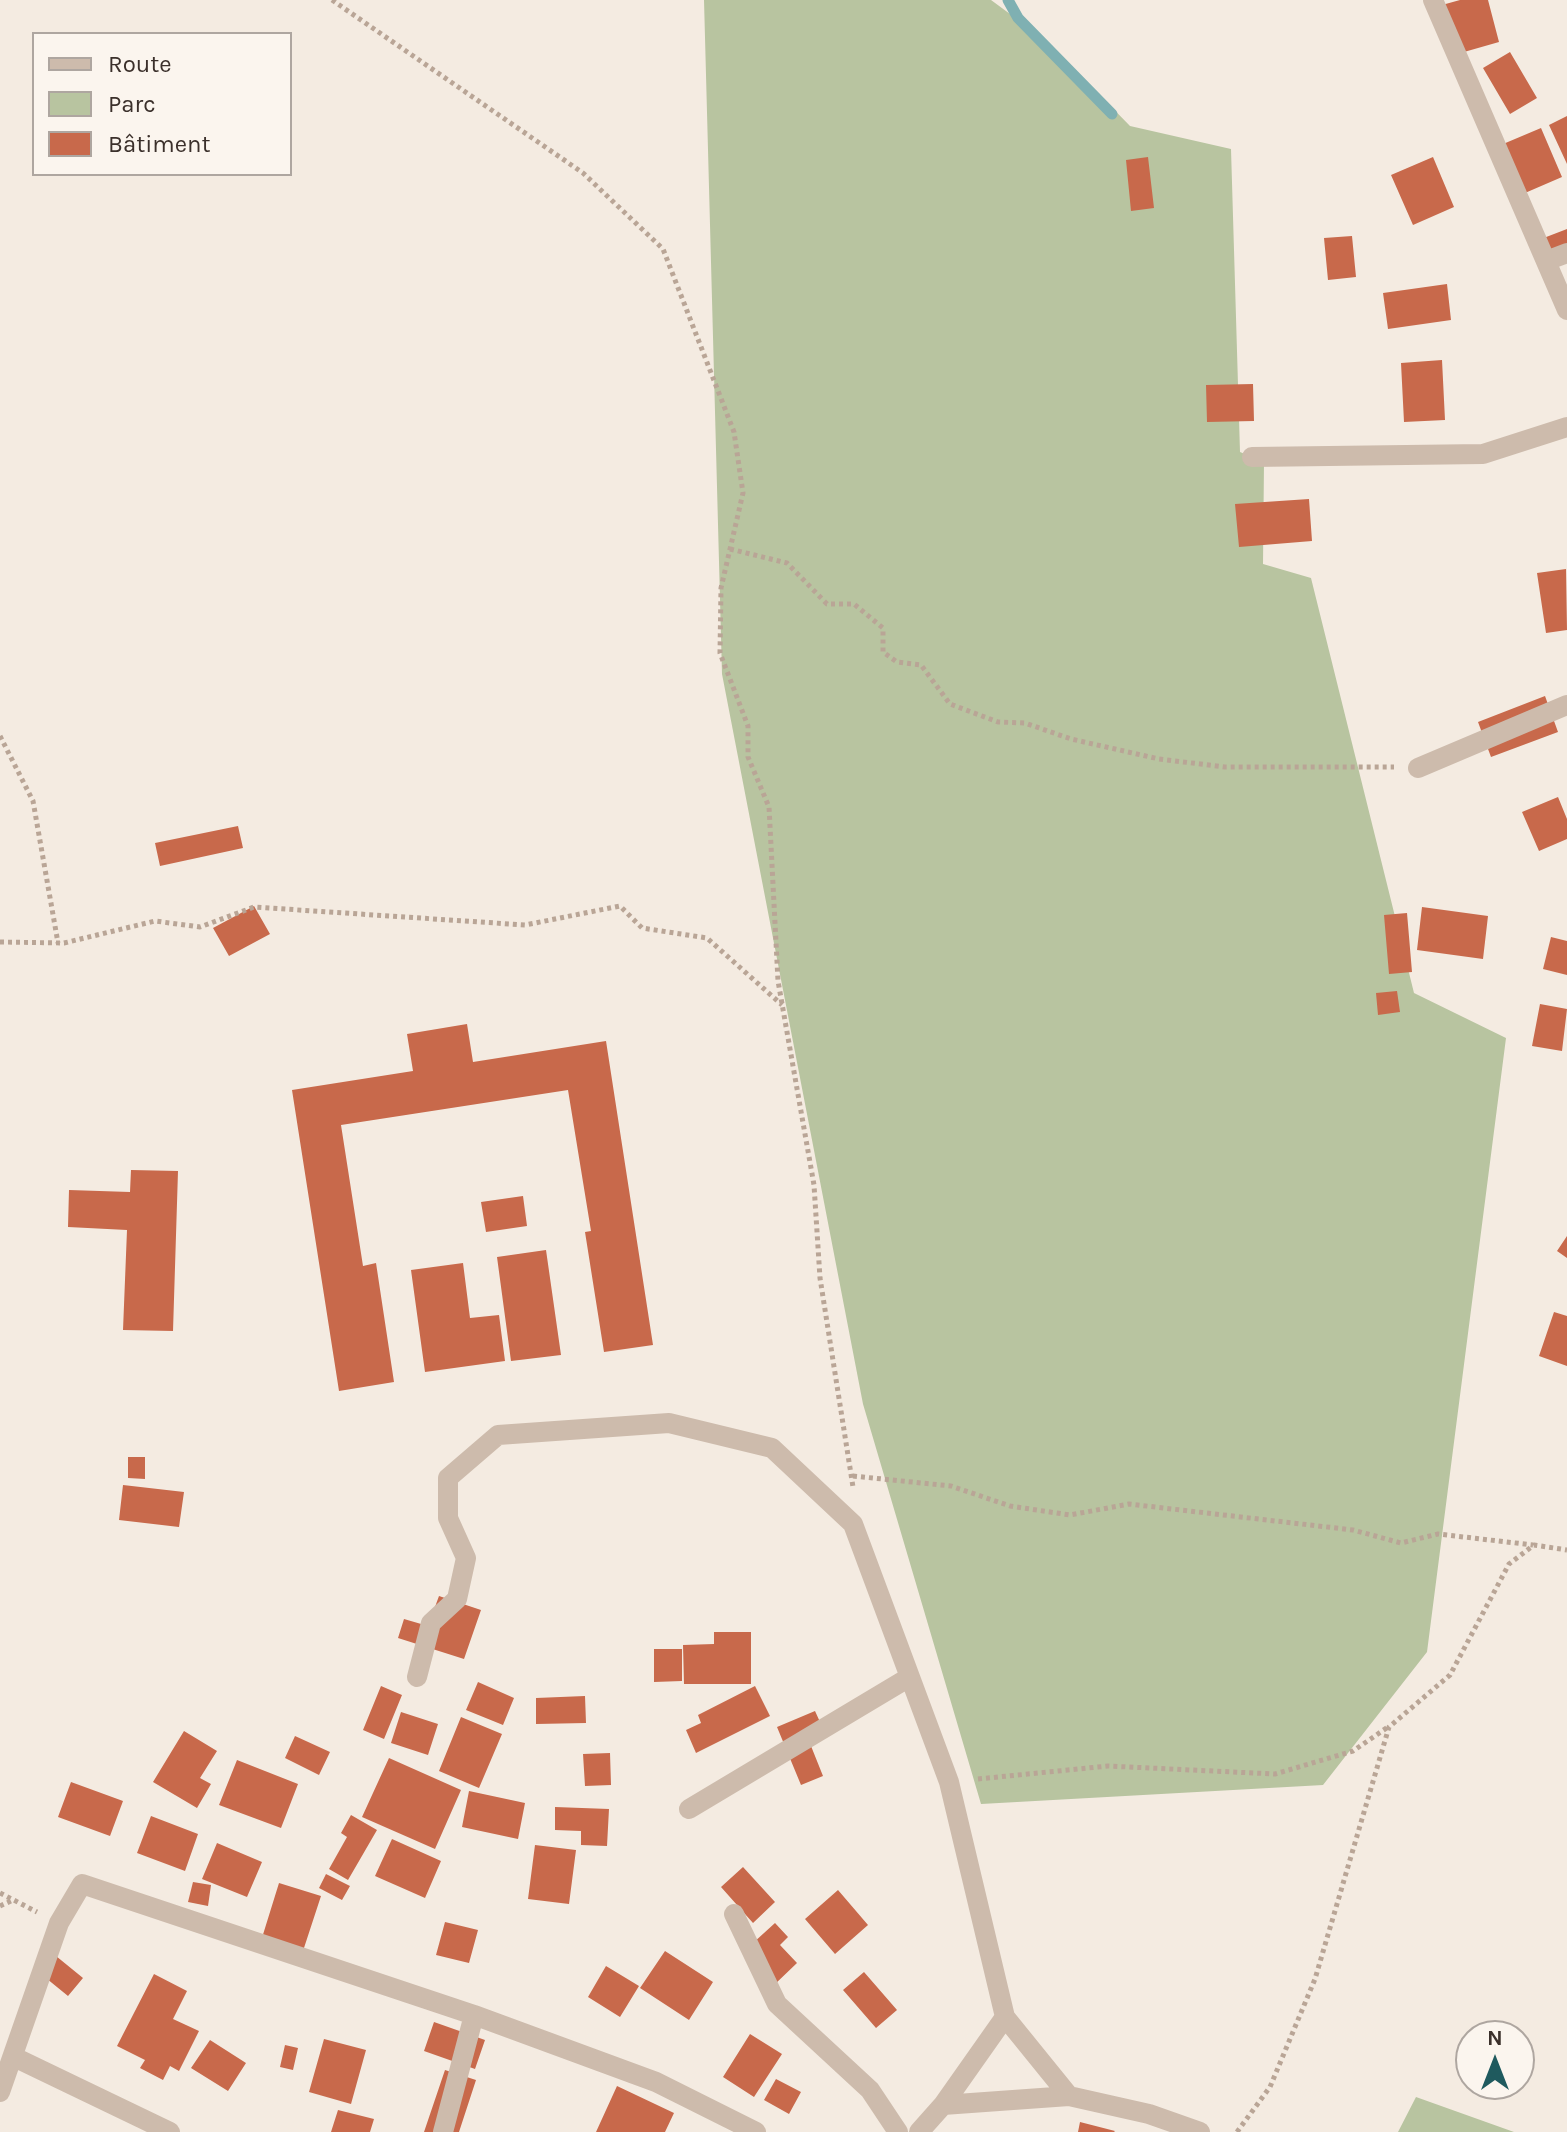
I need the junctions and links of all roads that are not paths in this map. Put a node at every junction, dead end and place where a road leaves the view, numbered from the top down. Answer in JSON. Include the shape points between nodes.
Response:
{"nodes":[{"id":1,"x":1437,"y":1,"type":"edge"},
{"id":2,"x":1567,"y":253,"type":"edge"},
{"id":3,"x":1546,"y":261,"type":"junction"},
{"id":4,"x":1567,"y":310,"type":"edge"},
{"id":5,"x":1567,"y":427,"type":"edge"},
{"id":6,"x":1252,"y":457,"type":"dead end"},
{"id":7,"x":1567,"y":705,"type":"edge"},
{"id":8,"x":1418,"y":768,"type":"road end"},
{"id":9,"x":417,"y":1677,"type":"dead end"},
{"id":10,"x":908,"y":1678,"type":"junction"},
{"id":11,"x":689,"y":1809,"type":"dead end"},
{"id":12,"x":734,"y":1914,"type":"dead end"},
{"id":13,"x":474,"y":2015,"type":"junction"},
{"id":14,"x":1005,"y":2017,"type":"junction"},
{"id":15,"x":14,"y":2057,"type":"junction"},
{"id":16,"x":0,"y":2092,"type":"edge"},
{"id":17,"x":1069,"y":2096,"type":"junction"},
{"id":18,"x":943,"y":2105,"type":"junction"},
{"id":19,"x":170,"y":2132,"type":"edge"},
{"id":20,"x":443,"y":2132,"type":"edge"},
{"id":21,"x":756,"y":2132,"type":"edge"},
{"id":22,"x":898,"y":2132,"type":"edge"},
{"id":23,"x":919,"y":2132,"type":"edge"},
{"id":24,"x":1200,"y":2132,"type":"edge"}],
"edges":[{"from":1,"to":3,"type":"street"},
{"from":2,"to":3,"type":"street"},
{"from":3,"to":4,"type":"street"},
{"from":5,"to":6,"type":"street","via":[[1483,454]]},
{"from":7,"to":8,"type":"street"},
{"from":9,"to":10,"type":"street","via":[[431,1623],[457,1599],[466,1558],[448,1518],[448,1478],[498,1435],[669,1423],[772,1448],[853,1524]]},
{"from":10,"to":11,"type":"street"},
{"from":10,"to":14,"type":"street","via":[[949,1782]]},
{"from":12,"to":22,"type":"street","via":[[777,2004],[870,2090]]},
{"from":13,"to":15,"type":"street","via":[[82,1884],[59,1923]]},
{"from":13,"to":20,"type":"street"},
{"from":13,"to":21,"type":"street","via":[[656,2082]]},
{"from":14,"to":17,"type":"street"},
{"from":14,"to":18,"type":"street"},
{"from":15,"to":16,"type":"street"},
{"from":15,"to":19,"type":"street"},
{"from":17,"to":18,"type":"street"},
{"from":17,"to":24,"type":"street"},
{"from":18,"to":23,"type":"street"}]}
